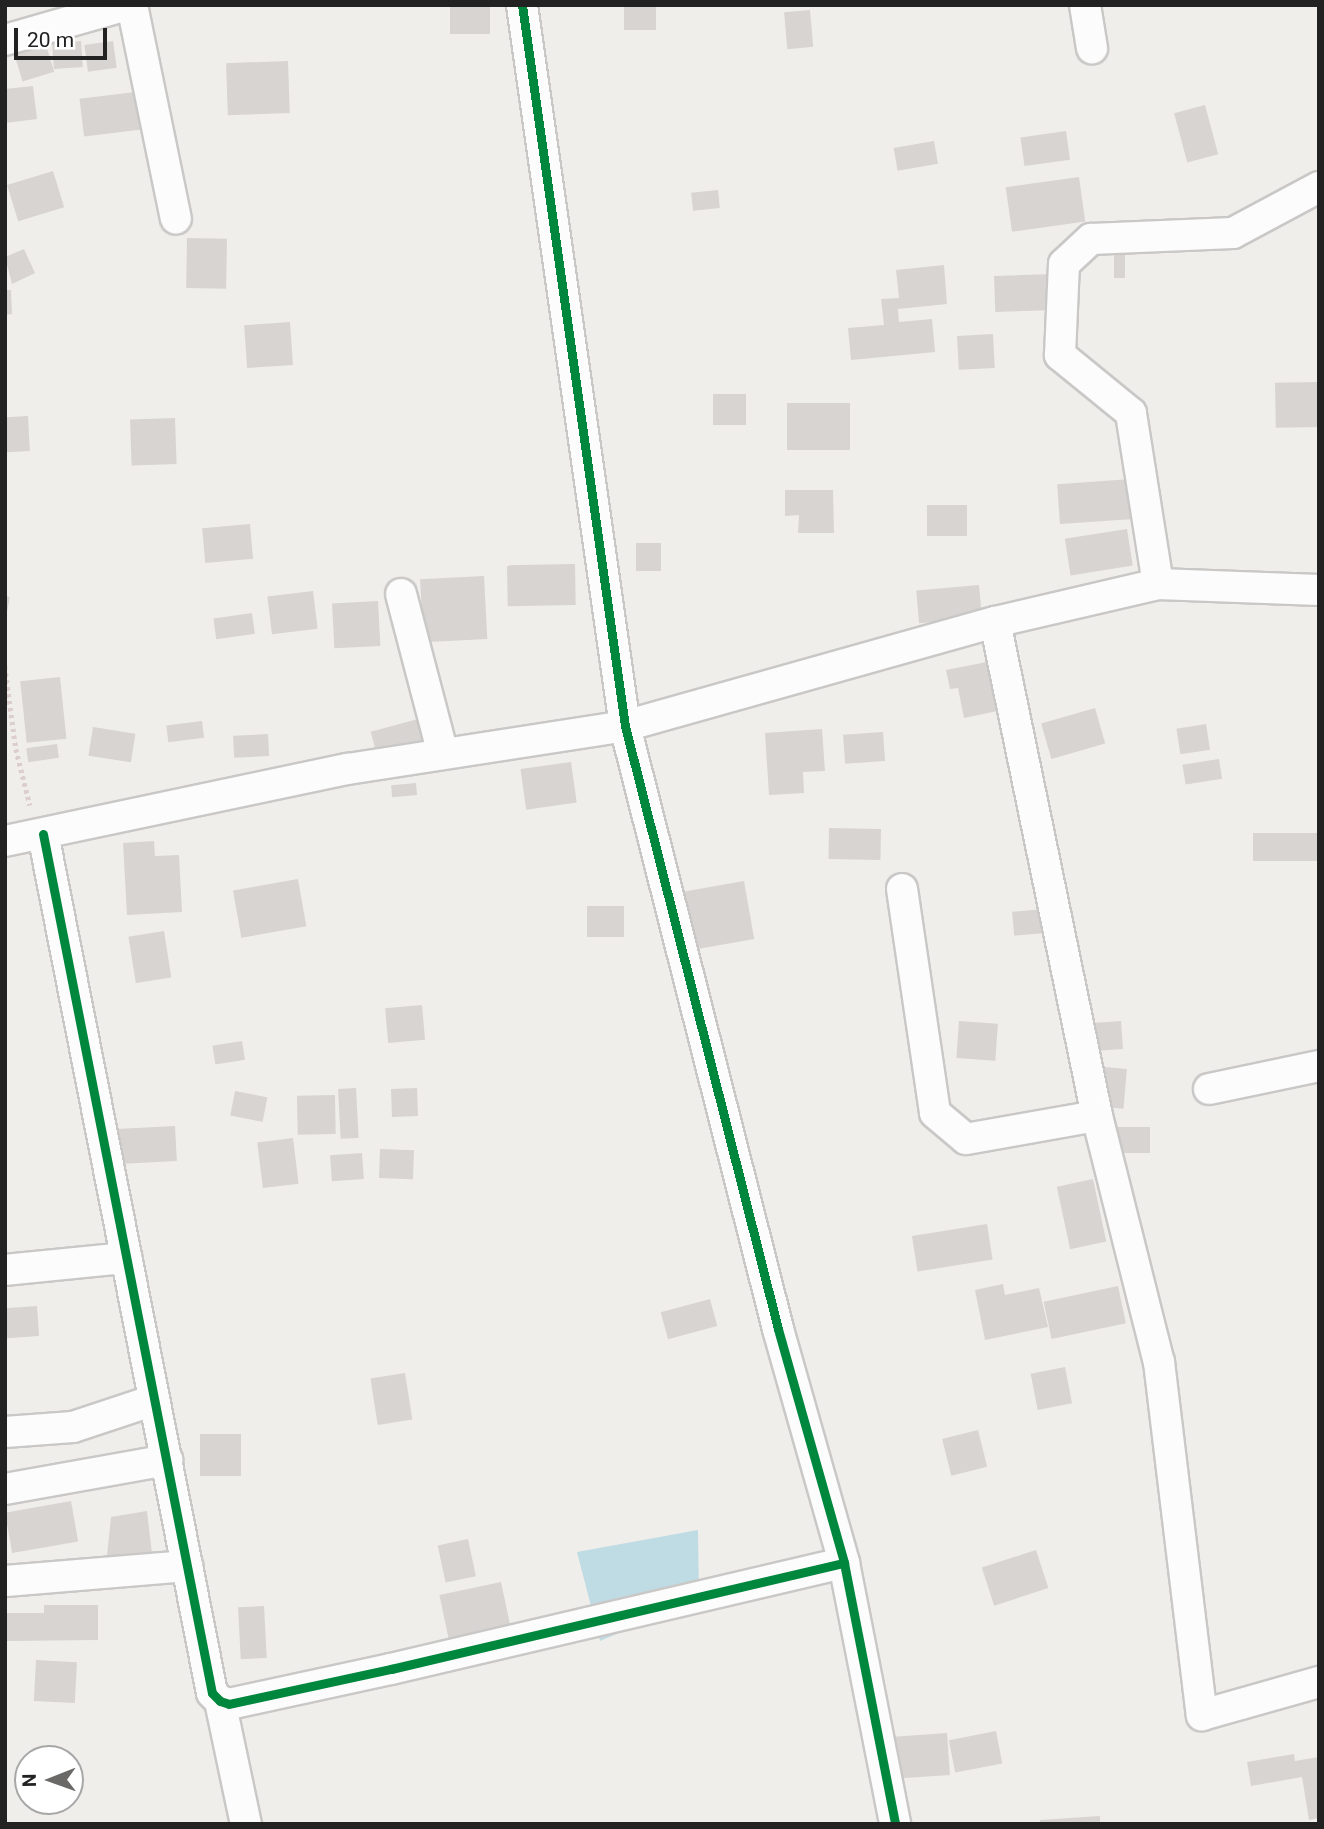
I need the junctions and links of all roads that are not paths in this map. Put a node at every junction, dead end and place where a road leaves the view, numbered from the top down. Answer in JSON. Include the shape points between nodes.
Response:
{"nodes":[{"id":1,"x":127,"y":5,"type":"edge"},
{"id":2,"x":132,"y":5,"type":"edge"},
{"id":3,"x":523,"y":5,"type":"edge"},
{"id":4,"x":1085,"y":5,"type":"edge"},
{"id":5,"x":5,"y":40,"type":"edge"},
{"id":6,"x":1092,"y":48,"type":"dead end"},
{"id":7,"x":1319,"y":187,"type":"edge"},
{"id":8,"x":176,"y":219,"type":"dead end"},
{"id":9,"x":1158,"y":584,"type":"junction"},
{"id":10,"x":1319,"y":590,"type":"edge"},
{"id":11,"x":401,"y":594,"type":"dead end"},
{"id":12,"x":995,"y":622,"type":"junction"},
{"id":13,"x":625,"y":726,"type":"junction"},
{"id":14,"x":443,"y":754,"type":"junction"},
{"id":15,"x":43,"y":834,"type":"junction"},
{"id":16,"x":5,"y":841,"type":"edge"},
{"id":17,"x":902,"y":889,"type":"dead end"},
{"id":18,"x":1319,"y":1066,"type":"edge"},
{"id":19,"x":1209,"y":1089,"type":"dead end"},
{"id":20,"x":1097,"y":1115,"type":"junction"},
{"id":21,"x":126,"y":1258,"type":"junction"},
{"id":22,"x":5,"y":1270,"type":"edge"},
{"id":23,"x":154,"y":1400,"type":"junction"},
{"id":24,"x":5,"y":1433,"type":"edge"},
{"id":25,"x":167,"y":1460,"type":"junction"},
{"id":26,"x":5,"y":1489,"type":"edge"},
{"id":27,"x":844,"y":1563,"type":"junction"},
{"id":28,"x":187,"y":1566,"type":"junction"},
{"id":29,"x":5,"y":1581,"type":"edge"},
{"id":30,"x":1319,"y":1682,"type":"edge"},
{"id":31,"x":220,"y":1701,"type":"junction"},
{"id":32,"x":246,"y":1824,"type":"edge"},
{"id":33,"x":895,"y":1824,"type":"edge"}],
"edges":[{"from":1,"to":5,"type":"street"},
{"from":2,"to":8,"type":"street"},
{"from":3,"to":13,"type":"street"},
{"from":4,"to":6,"type":"street"},
{"from":7,"to":9,"type":"street","via":[[1233,233],[1091,239],[1064,264],[1060,355],[1131,414]]},
{"from":9,"to":10,"type":"street"},
{"from":9,"to":12,"type":"street"},
{"from":11,"to":14,"type":"street"},
{"from":12,"to":13,"type":"street"},
{"from":12,"to":20,"type":"street"},
{"from":13,"to":14,"type":"street"},
{"from":13,"to":27,"type":"street","via":[[778,1329]]},
{"from":14,"to":15,"type":"street","via":[[348,769]]},
{"from":15,"to":16,"type":"street"},
{"from":15,"to":21,"type":"street"},
{"from":17,"to":20,"type":"street","via":[[935,1113],[967,1139]]},
{"from":18,"to":19,"type":"street"},
{"from":20,"to":30,"type":"street","via":[[1159,1362],[1202,1715]]},
{"from":21,"to":22,"type":"street"},
{"from":21,"to":23,"type":"street"},
{"from":23,"to":24,"type":"street","via":[[73,1427]]},
{"from":23,"to":25,"type":"street"},
{"from":25,"to":26,"type":"street"},
{"from":25,"to":28,"type":"street"},
{"from":27,"to":31,"type":"street","via":[[391,1669],[229,1704]]},
{"from":27,"to":33,"type":"street"},
{"from":28,"to":29,"type":"street"},
{"from":28,"to":31,"type":"street","via":[[212,1693]]},
{"from":31,"to":32,"type":"street"}]}
